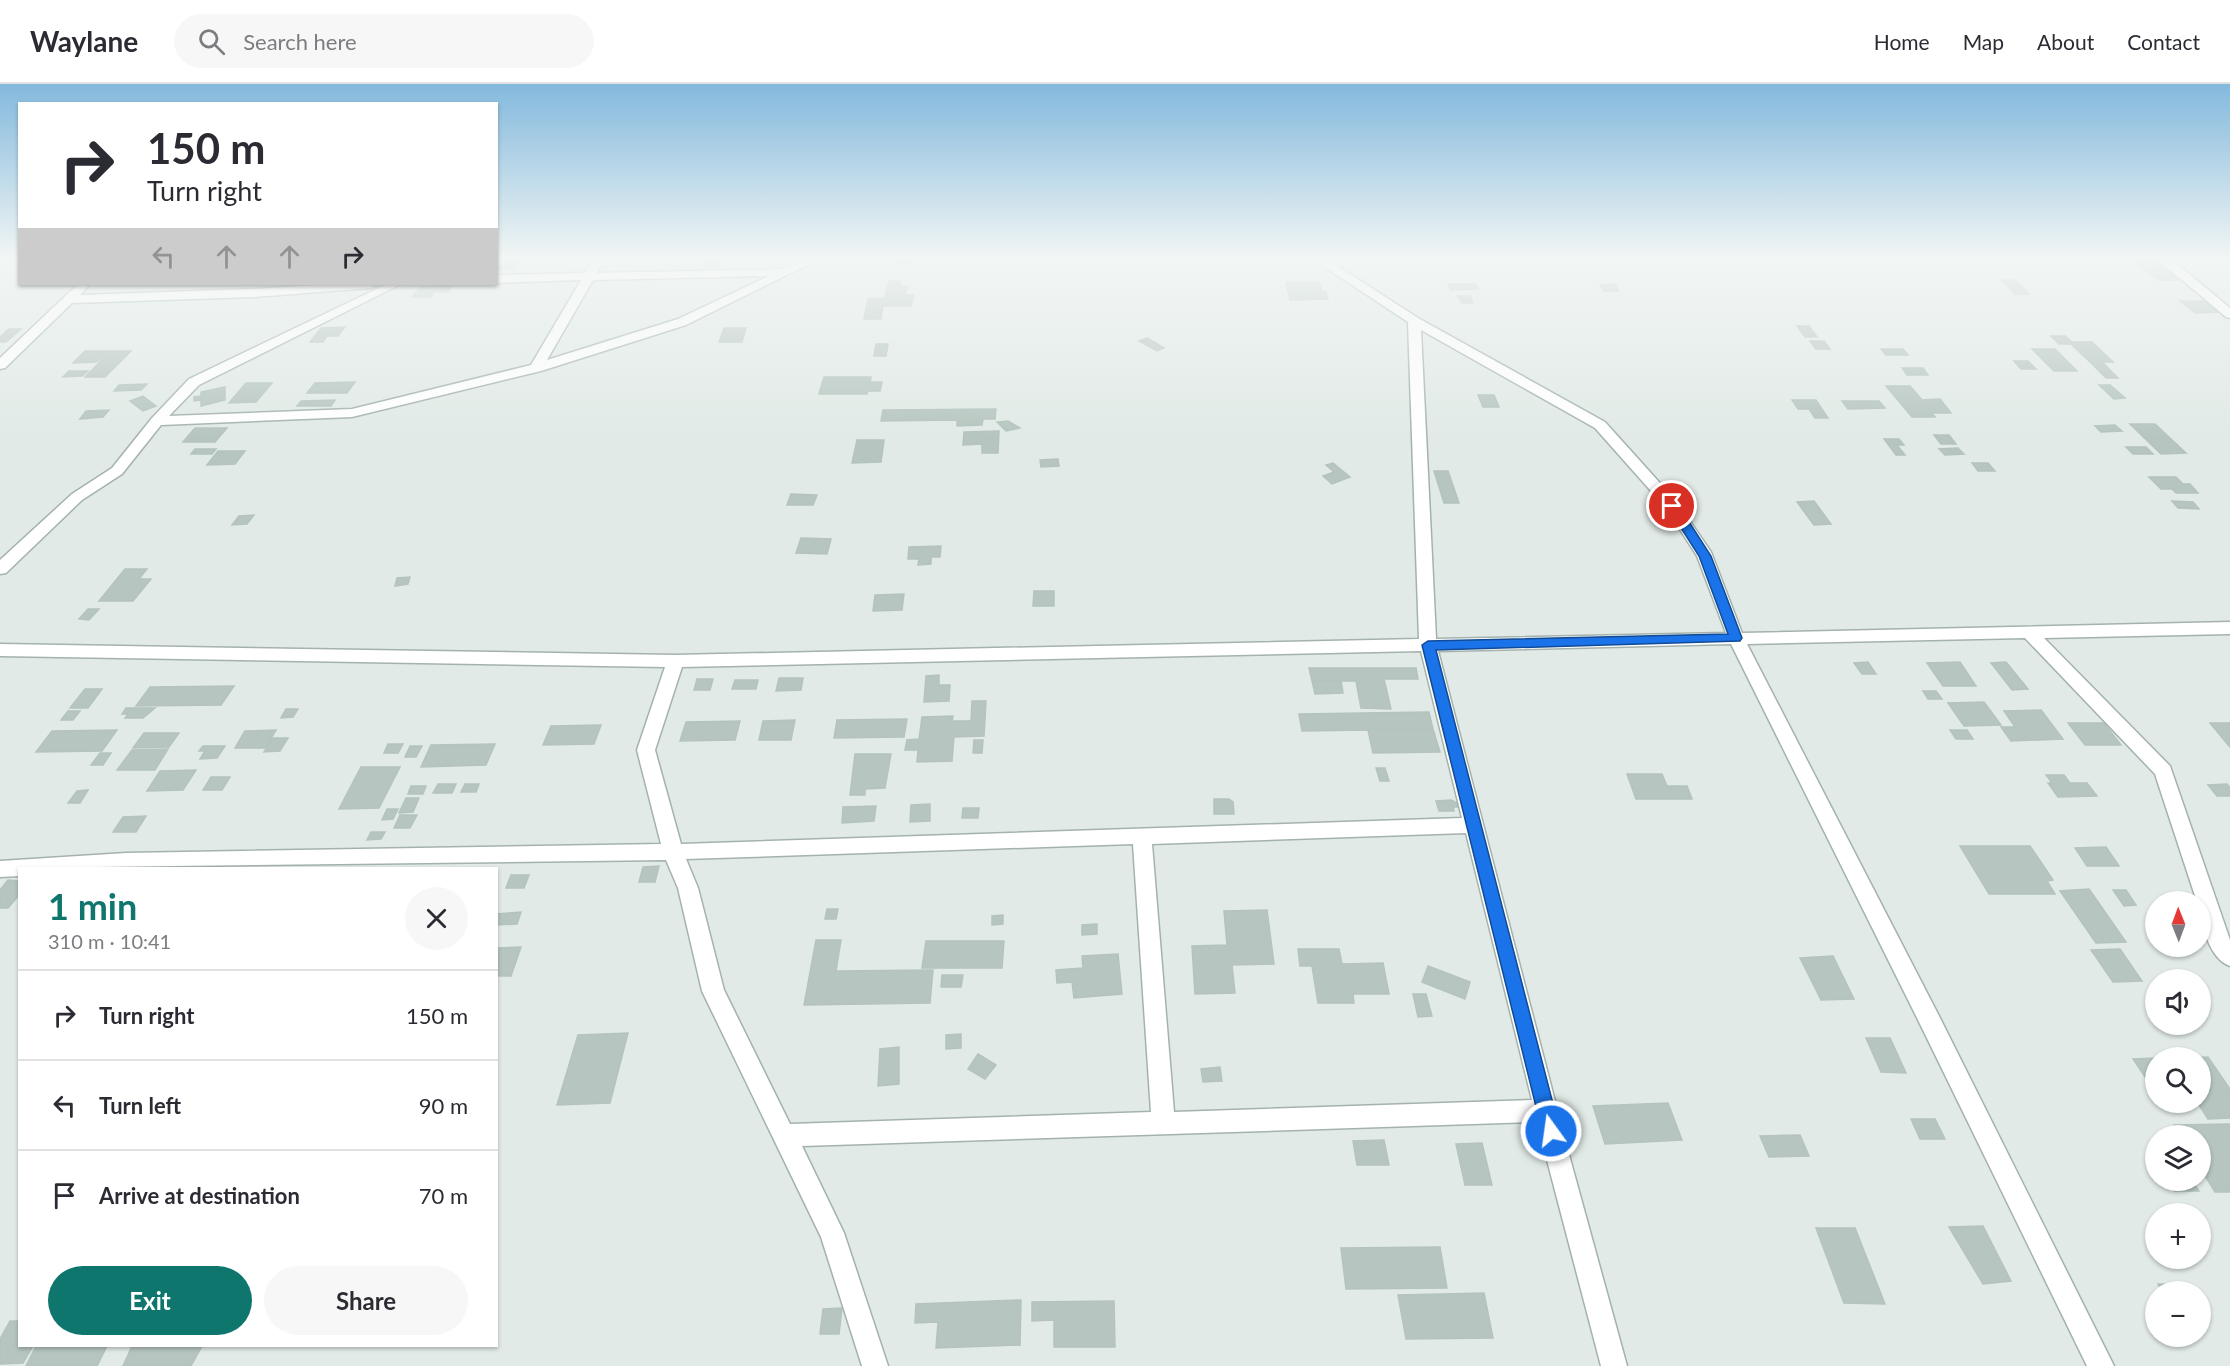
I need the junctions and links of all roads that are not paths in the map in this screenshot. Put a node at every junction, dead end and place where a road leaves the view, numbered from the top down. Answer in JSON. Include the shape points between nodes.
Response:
{"nodes":[{"id":1,"x":49,"y":318,"type":"edge"},
{"id":2,"x":326,"y":318,"type":"edge"},
{"id":3,"x":566,"y":318,"type":"edge"},
{"id":4,"x":691,"y":318,"type":"edge"},
{"id":5,"x":1409,"y":318,"type":"edge"},
{"id":6,"x":1414,"y":321,"type":"junction"},
{"id":7,"x":0,"y":365,"type":"edge"},
{"id":8,"x":536,"y":368,"type":"junction"},
{"id":9,"x":156,"y":421,"type":"junction"},
{"id":10,"x":0,"y":569,"type":"edge"},
{"id":11,"x":2230,"y":628,"type":"edge"},
{"id":12,"x":2029,"y":632,"type":"junction"},
{"id":13,"x":1736,"y":638,"type":"junction"},
{"id":14,"x":1428,"y":645,"type":"junction"},
{"id":15,"x":0,"y":650,"type":"edge"},
{"id":16,"x":675,"y":661,"type":"junction"},
{"id":17,"x":1473,"y":825,"type":"junction"},
{"id":18,"x":1142,"y":836,"type":"junction"},
{"id":19,"x":673,"y":852,"type":"junction"},
{"id":20,"x":32,"y":867,"type":"edge"},
{"id":21,"x":18,"y":868,"type":"edge"},
{"id":22,"x":0,"y":869,"type":"edge"},
{"id":23,"x":2230,"y":957,"type":"edge"},
{"id":24,"x":1546,"y":1111,"type":"junction"},
{"id":25,"x":1163,"y":1123,"type":"junction"},
{"id":26,"x":784,"y":1135,"type":"junction"},
{"id":27,"x":875,"y":1366,"type":"edge"},
{"id":28,"x":1614,"y":1366,"type":"edge"},
{"id":29,"x":2101,"y":1366,"type":"edge"}],
"edges":[{"from":1,"to":7,"type":"street"},
{"from":2,"to":9,"type":"street","via":[[194,382]]},
{"from":3,"to":8,"type":"street"},
{"from":4,"to":8,"type":"street"},
{"from":5,"to":6,"type":"street"},
{"from":6,"to":13,"type":"street","via":[[1600,424],[1672,506],[1705,556]]},
{"from":6,"to":14,"type":"street"},
{"from":8,"to":9,"type":"street","via":[[352,413]]},
{"from":9,"to":10,"type":"street","via":[[117,471],[77,497]]},
{"from":11,"to":12,"type":"street"},
{"from":12,"to":13,"type":"street"},
{"from":12,"to":23,"type":"street","via":[[2163,771],[2222,947]]},
{"from":13,"to":14,"type":"street"},
{"from":13,"to":29,"type":"street"},
{"from":14,"to":16,"type":"street"},
{"from":14,"to":17,"type":"street"},
{"from":15,"to":16,"type":"street"},
{"from":16,"to":19,"type":"street","via":[[646,750]]},
{"from":17,"to":18,"type":"street"},
{"from":17,"to":24,"type":"street"},
{"from":18,"to":19,"type":"street"},
{"from":18,"to":25,"type":"street"},
{"from":19,"to":20,"type":"street","via":[[126,861]]},
{"from":19,"to":26,"type":"street","via":[[688,888],[713,991]]},
{"from":21,"to":22,"type":"street"},
{"from":24,"to":25,"type":"street"},
{"from":24,"to":28,"type":"street"},
{"from":25,"to":26,"type":"street"},
{"from":26,"to":27,"type":"street","via":[[832,1233]]}]}
